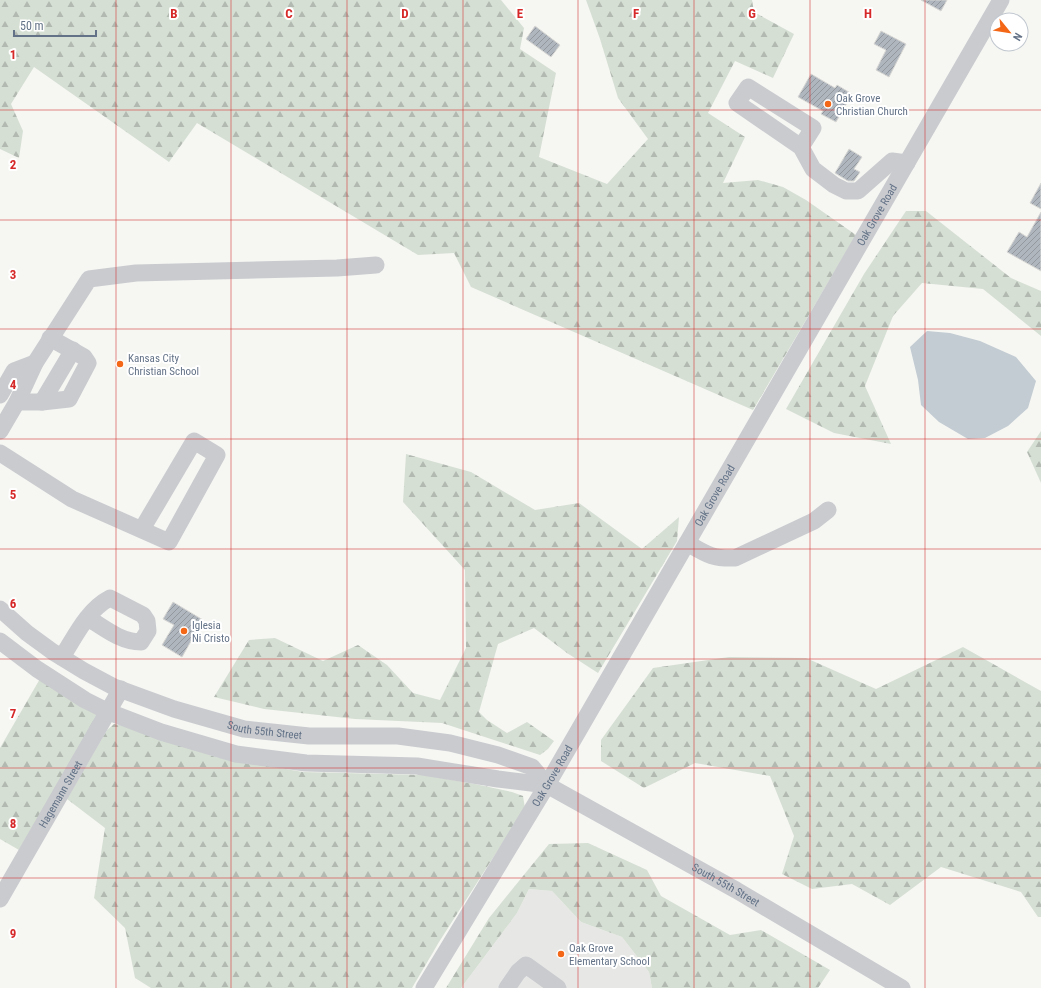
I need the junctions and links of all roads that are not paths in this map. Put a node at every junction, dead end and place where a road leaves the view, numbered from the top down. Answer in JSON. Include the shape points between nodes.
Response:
{"nodes":[{"id":1,"x":1001,"y":0,"type":"edge"},
{"id":2,"x":801,"y":147,"type":"dead end"},
{"id":3,"x":907,"y":164,"type":"junction"},
{"id":4,"x":376,"y":266,"type":"dead end"},
{"id":5,"x":50,"y":338,"type":"junction"},
{"id":6,"x":35,"y":363,"type":"junction"},
{"id":7,"x":0,"y":395,"type":"edge"},
{"id":8,"x":17,"y":402,"type":"junction"},
{"id":9,"x":0,"y":431,"type":"edge"},
{"id":10,"x":0,"y":453,"type":"edge"},
{"id":11,"x":828,"y":510,"type":"dead end"},
{"id":12,"x":142,"y":530,"type":"junction"},
{"id":13,"x":687,"y":543,"type":"junction"},
{"id":14,"x":0,"y":609,"type":"edge"},
{"id":15,"x":88,"y":618,"type":"dead end"},
{"id":16,"x":0,"y":641,"type":"edge"},
{"id":17,"x":62,"y":657,"type":"junction"},
{"id":18,"x":122,"y":689,"type":"junction"},
{"id":19,"x":109,"y":712,"type":"junction"},
{"id":20,"x":548,"y":785,"type":"junction"},
{"id":21,"x":0,"y":899,"type":"edge"},
{"id":22,"x":424,"y":988,"type":"edge"},
{"id":23,"x":508,"y":988,"type":"edge"},
{"id":24,"x":558,"y":988,"type":"edge"},
{"id":25,"x":902,"y":988,"type":"edge"}],
"edges":[{"from":1,"to":3,"type":"street","name":"Oak Grove Road"},
{"from":2,"to":3,"type":"street","via":[[813,169],[846,191],[858,191],[892,161]]},
{"from":3,"to":13,"type":"street","name":"Oak Grove Road"},
{"from":4,"to":5,"type":"street","via":[[136,273],[89,279]]},
{"from":5,"to":6,"type":"street"},
{"from":5,"to":8,"type":"street","via":[[84,356],[88,363],[69,399]]},
{"from":6,"to":7,"type":"street","via":[[14,371]]},
{"from":6,"to":8,"type":"street"},
{"from":8,"to":9,"type":"street"},
{"from":10,"to":12,"type":"street","via":[[72,498]]},
{"from":11,"to":13,"type":"street","via":[[814,521],[735,558],[713,557]]},
{"from":12,"to":12,"type":"street","via":[[194,441],[217,455],[169,542]]},
{"from":13,"to":20,"type":"street","name":"Oak Grove Road"},
{"from":14,"to":17,"type":"street","name":"South 55th Street","via":[[27,633]]},
{"from":15,"to":17,"type":"street"},
{"from":16,"to":19,"type":"street","name":"South 55th Street","via":[[59,684]]},
{"from":17,"to":18,"type":"street","name":"South 55th Street"},
{"from":18,"to":19,"type":"street","name":"Hagemann Street"},
{"from":18,"to":20,"type":"street","name":"South 55th Street","via":[[174,710],[244,729],[309,736],[398,736],[450,743],[532,767]]},
{"from":19,"to":20,"type":"street","name":"South 55th Street","via":[[161,732],[236,754],[306,764],[417,766]]},
{"from":19,"to":21,"type":"street","name":"Hagemann Street"},
{"from":20,"to":22,"type":"street","name":"Oak Grove Road"},
{"from":20,"to":25,"type":"street","name":"South 55th Street","via":[[736,890]]},
{"from":23,"to":24,"type":"street","via":[[526,965]]}]}
